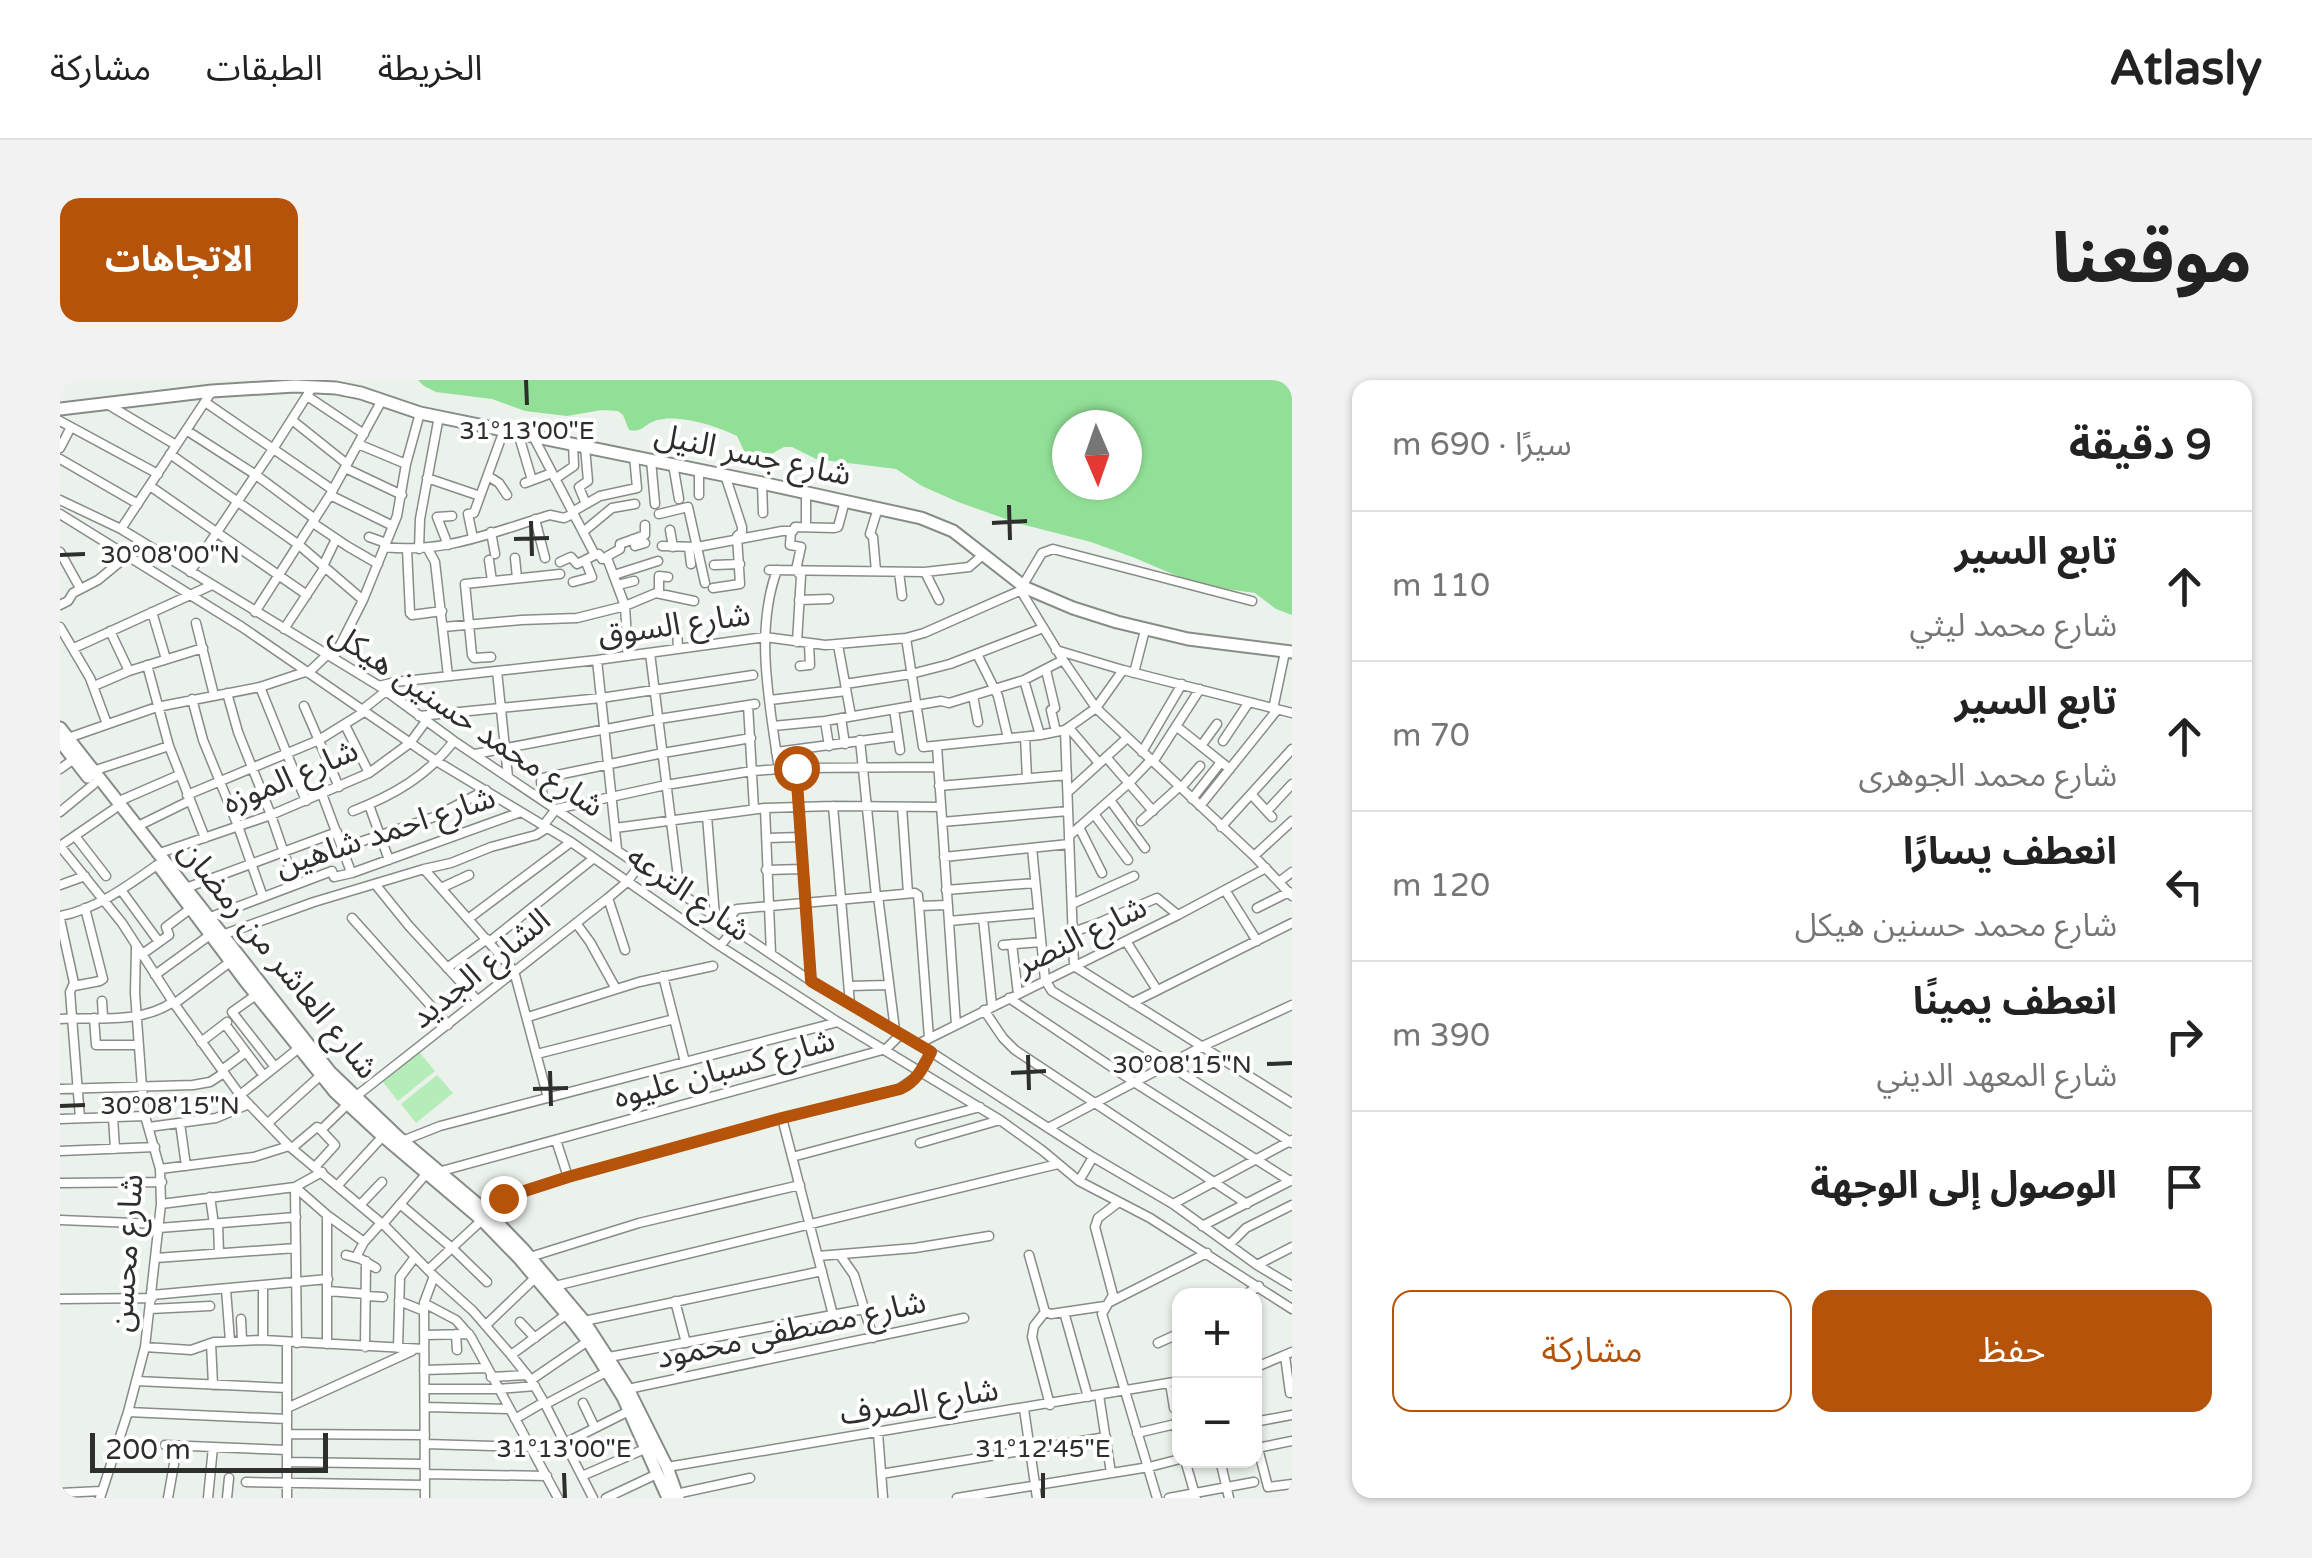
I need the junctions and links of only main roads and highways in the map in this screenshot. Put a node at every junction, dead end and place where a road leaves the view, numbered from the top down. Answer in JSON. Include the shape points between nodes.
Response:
{"nodes":[{"id":1,"x":60,"y":409,"type":"edge"},
{"id":2,"x":1289,"y":652,"type":"edge"},
{"id":3,"x":63,"y":736,"type":"edge"},
{"id":4,"x":94,"y":778,"type":"junction"},
{"id":5,"x":115,"y":806,"type":"junction"},
{"id":6,"x":157,"y":860,"type":"junction"},
{"id":7,"x":216,"y":935,"type":"junction"},
{"id":8,"x":250,"y":979,"type":"junction"},
{"id":9,"x":352,"y":1100,"type":"junction"},
{"id":10,"x":433,"y":1172,"type":"junction"},
{"id":11,"x":485,"y":1216,"type":"junction"},
{"id":12,"x":650,"y":1446,"type":"junction"},
{"id":13,"x":674,"y":1497,"type":"edge"}],
"edges":[{"from":1,"to":2,"type":"main road","name":"شارع جسر النيل","via":[[208,396],[361,393],[420,412],[938,524],[1023,588],[1073,608],[1188,639]]},
{"from":3,"to":4,"type":"main road","name":"شارع العاشر من رمضان"},
{"from":3,"to":4,"type":"main road","name":"شارع العاشر من رمضان"},
{"from":4,"to":5,"type":"main road","name":"شارع العاشر من رمضان"},
{"from":5,"to":6,"type":"main road","name":"شارع العاشر من رمضان"},
{"from":5,"to":6,"type":"main road","name":"شارع العاشر من رمضان"},
{"from":6,"to":7,"type":"main road","name":"شارع العاشر من رمضان"},
{"from":6,"to":7,"type":"main road","name":"شارع العاشر من رمضان","via":[[186,888]]},
{"from":7,"to":8,"type":"main road","name":"شارع العاشر من رمضان"},
{"from":7,"to":8,"type":"main road","name":"شارع العاشر من رمضان","via":[[230,962]]},
{"from":8,"to":9,"type":"main road","name":"شارع العاشر من رمضان"},
{"from":8,"to":9,"type":"main road","name":"شارع العاشر من رمضان","via":[[321,1075]]},
{"from":9,"to":10,"type":"main road","name":"شارع العاشر من رمضان"},
{"from":9,"to":10,"type":"main road","name":"شارع العاشر من رمضان","via":[[383,1136]]},
{"from":10,"to":11,"type":"main road","name":"شارع العاشر من رمضان"},
{"from":11,"to":12,"type":"main road","name":"شارع العاشر من رمضان","via":[[588,1340]]},
{"from":11,"to":12,"type":"main road","name":"شارع العاشر من رمضان","via":[[530,1256],[584,1321],[628,1388]]},
{"from":12,"to":13,"type":"main road","name":"شارع العاشر من رمضان"}]}
